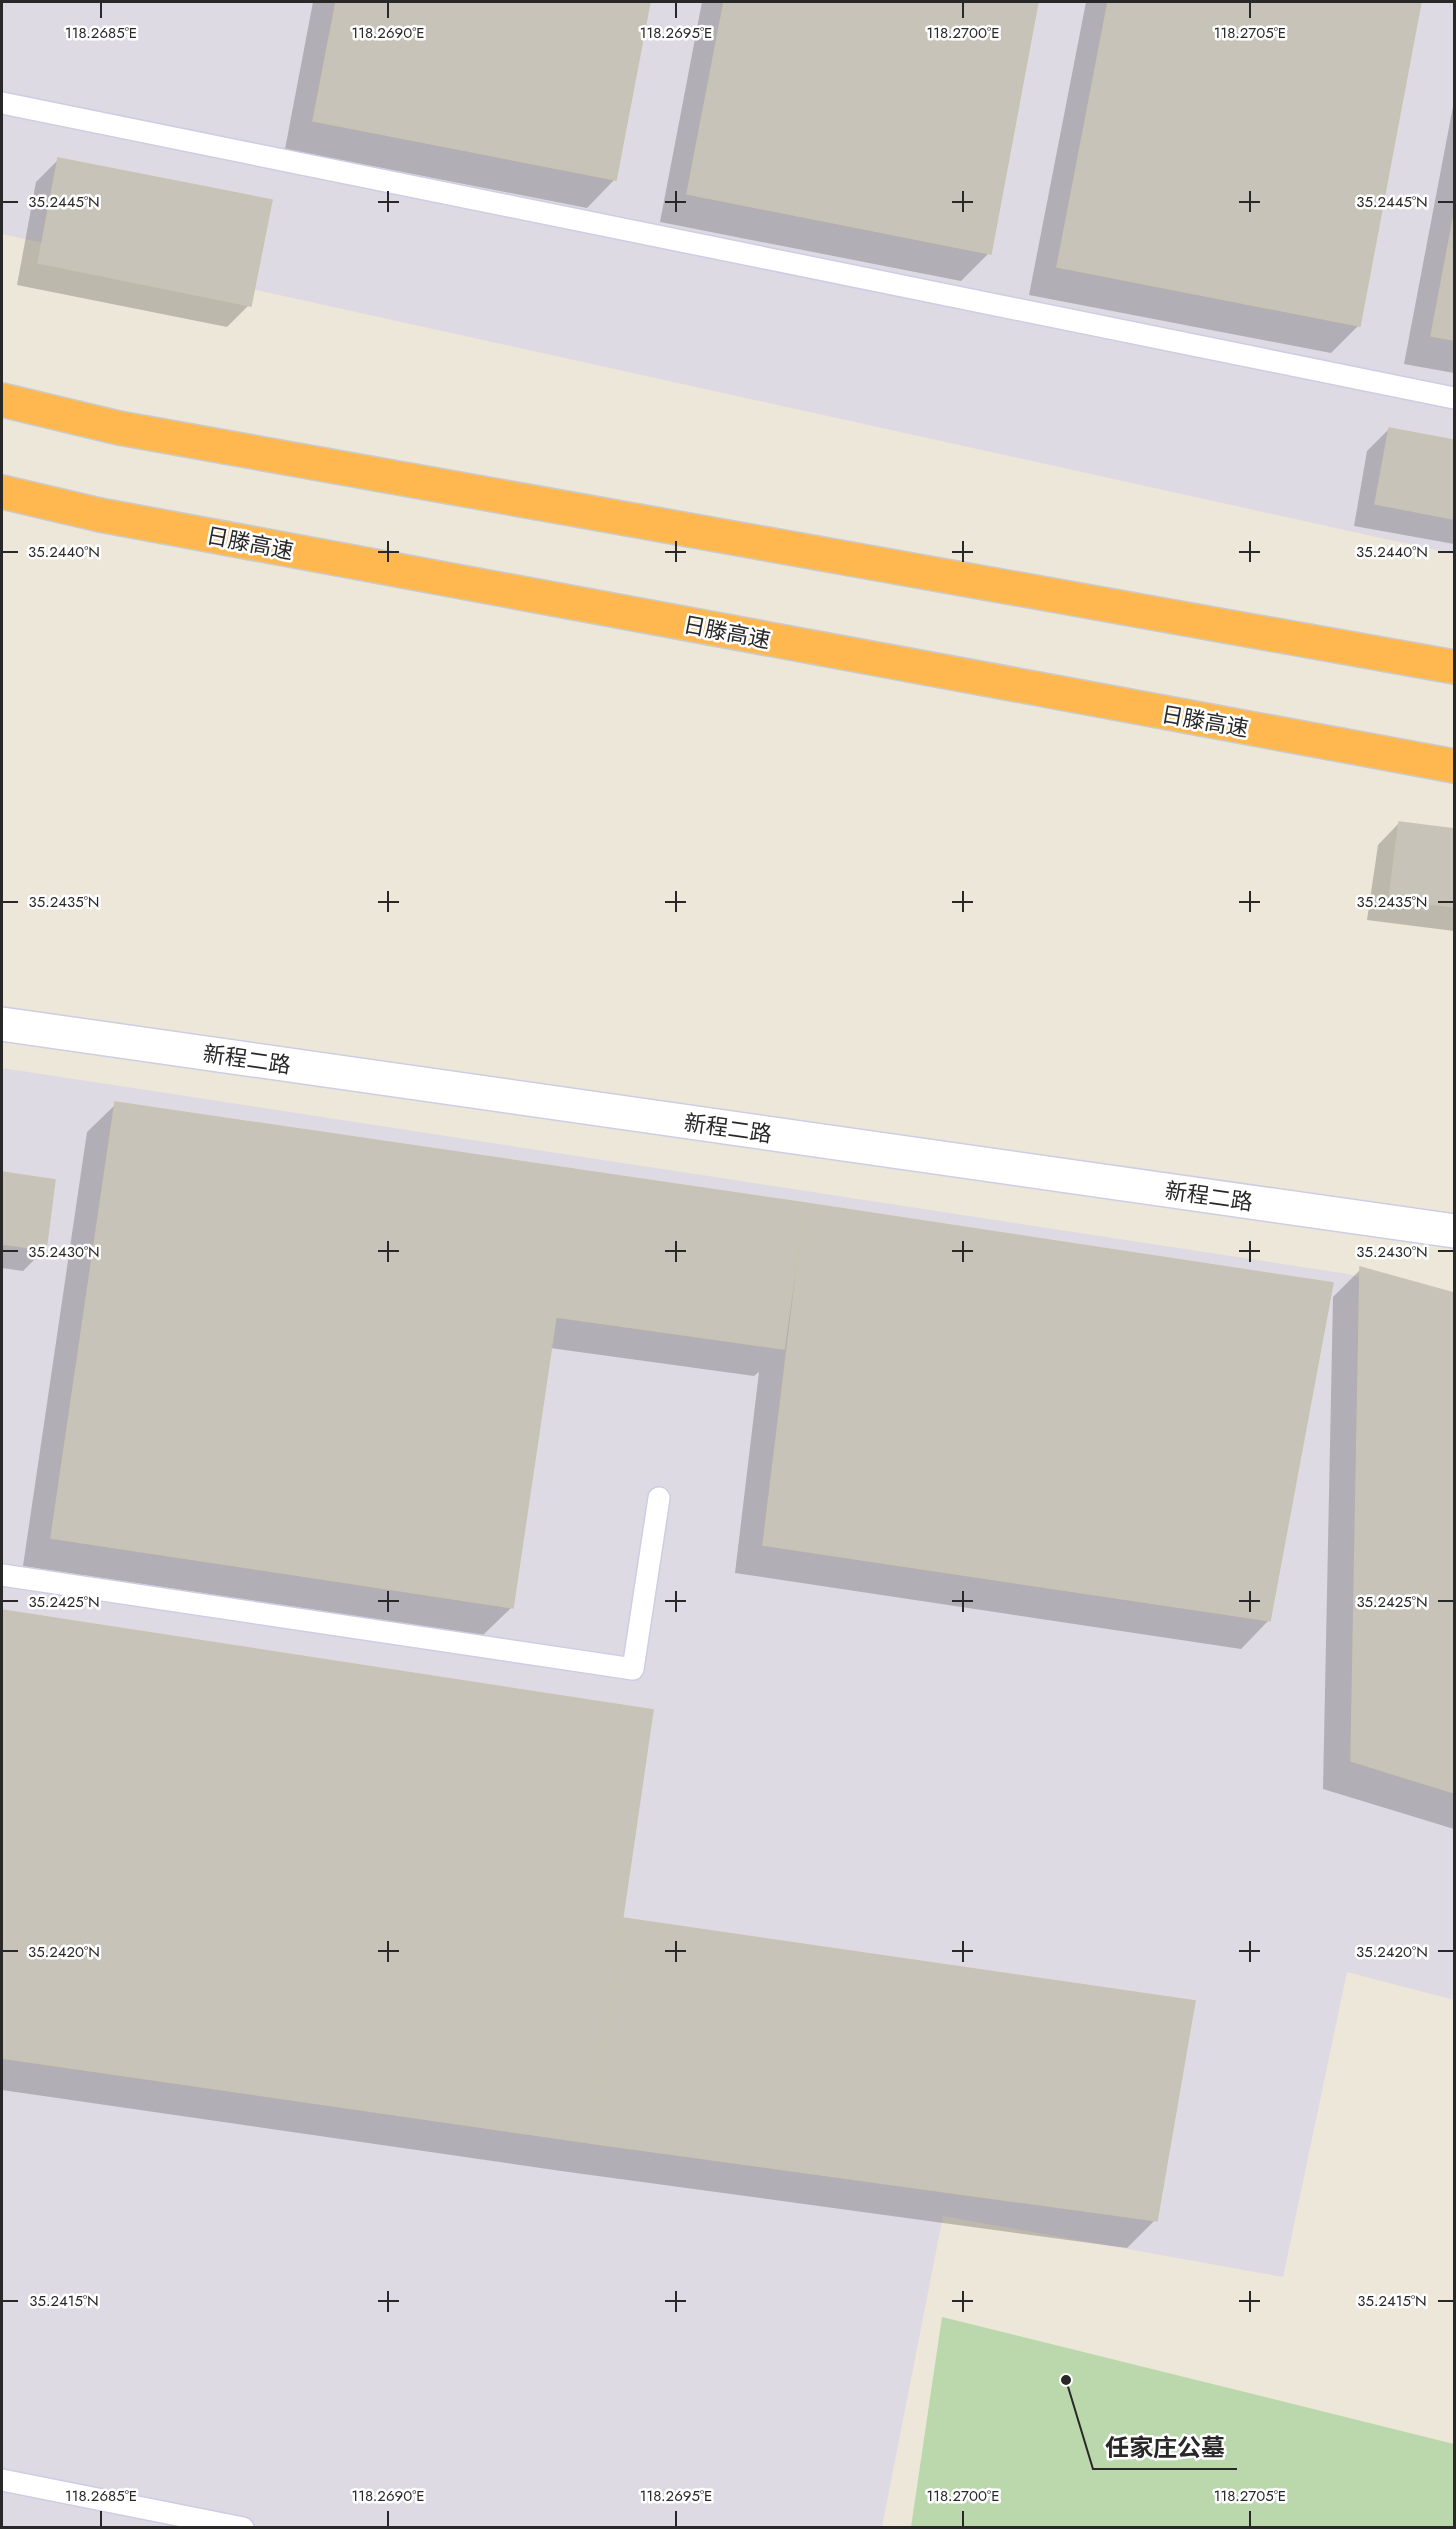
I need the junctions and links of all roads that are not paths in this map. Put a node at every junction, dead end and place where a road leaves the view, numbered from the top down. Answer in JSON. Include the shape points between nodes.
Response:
{"nodes":[{"id":1,"x":2,"y":103,"type":"edge"},
{"id":2,"x":1455,"y":398,"type":"edge"},
{"id":3,"x":2,"y":400,"type":"edge"},
{"id":4,"x":2,"y":492,"type":"edge"},
{"id":5,"x":1455,"y":667,"type":"edge"},
{"id":6,"x":1455,"y":766,"type":"edge"},
{"id":7,"x":2,"y":1024,"type":"edge"},
{"id":8,"x":1455,"y":1231,"type":"edge"},
{"id":9,"x":659,"y":1498,"type":"dead end"},
{"id":10,"x":2,"y":1575,"type":"edge"},
{"id":11,"x":2,"y":2480,"type":"edge"},
{"id":12,"x":243,"y":2528,"type":"edge"}],
"edges":[{"from":1,"to":2,"type":"lane"},
{"from":3,"to":5,"type":"highway","via":[[119,428]]},
{"from":4,"to":6,"type":"highway","name":"日滕高速","via":[[100,515]]},
{"from":7,"to":8,"type":"street","name":"新程二路"},
{"from":9,"to":10,"type":"lane","via":[[633,1669]]},
{"from":11,"to":12,"type":"lane"}]}
